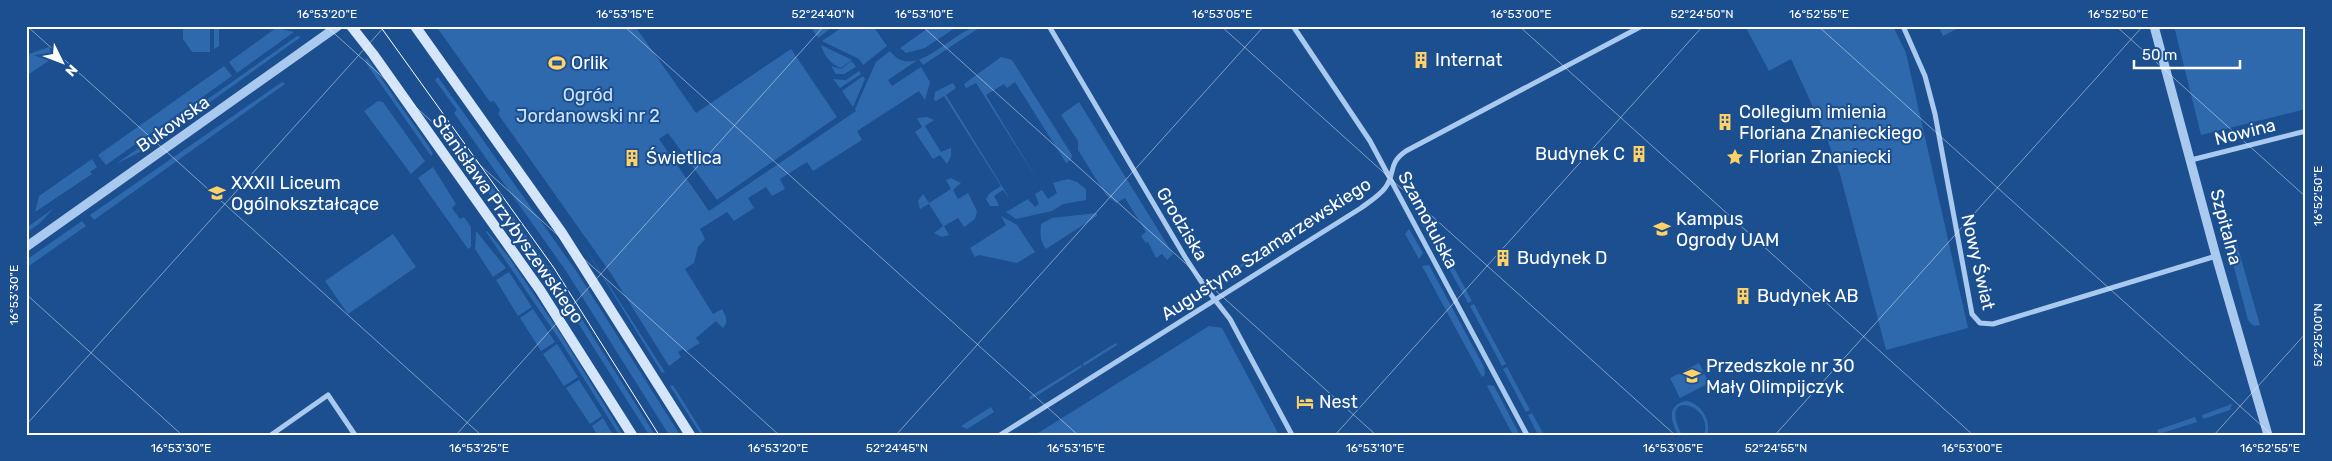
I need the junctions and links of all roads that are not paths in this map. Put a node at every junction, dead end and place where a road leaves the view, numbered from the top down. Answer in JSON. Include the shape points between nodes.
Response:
{"nodes":[{"id":1,"x":338,"y":26,"type":"edge"},
{"id":2,"x":351,"y":26,"type":"edge"},
{"id":3,"x":415,"y":26,"type":"edge"},
{"id":4,"x":1049,"y":26,"type":"edge"},
{"id":5,"x":1293,"y":26,"type":"edge"},
{"id":6,"x":1642,"y":26,"type":"edge"},
{"id":7,"x":1903,"y":26,"type":"edge"},
{"id":8,"x":2154,"y":26,"type":"edge"},
{"id":9,"x":2306,"y":131,"type":"edge"},
{"id":10,"x":2191,"y":160,"type":"junction"},
{"id":11,"x":1390,"y":178,"type":"junction"},
{"id":12,"x":26,"y":247,"type":"edge"},
{"id":13,"x":2216,"y":256,"type":"junction"},
{"id":14,"x":1214,"y":300,"type":"junction"},
{"id":15,"x":271,"y":435,"type":"edge"},
{"id":16,"x":355,"y":435,"type":"edge"},
{"id":17,"x":632,"y":435,"type":"edge"},
{"id":18,"x":690,"y":435,"type":"edge"},
{"id":19,"x":1000,"y":435,"type":"edge"},
{"id":20,"x":1292,"y":435,"type":"edge"},
{"id":21,"x":1527,"y":435,"type":"edge"},
{"id":22,"x":2268,"y":435,"type":"edge"}],
"edges":[{"from":1,"to":12,"type":"street","name":"Bukowska"},
{"from":2,"to":17,"type":"main road","name":"Stanisława Przybyszewskiego","via":[[540,290]]},
{"from":3,"to":18,"type":"main road","name":"Stanisława Przybyszewskiego","via":[[562,233]]},
{"from":4,"to":14,"type":"street","name":"Grodziska","via":[[1185,257]]},
{"from":5,"to":11,"type":"street","name":"Szamotulska","via":[[1370,141]]},
{"from":6,"to":11,"type":"street","name":"Augustyna Szamarzewskiego","via":[[1406,151],[1392,165]]},
{"from":7,"to":13,"type":"street","name":"Nowy Świat","via":[[1925,76],[1935,114],[1972,314],[1980,323],[1993,324]]},
{"from":8,"to":10,"type":"street","name":"Szpitalna"},
{"from":9,"to":10,"type":"street","name":"Nowina"},
{"from":10,"to":13,"type":"street","name":"Szpitalna"},
{"from":11,"to":14,"type":"street","name":"Augustyna Szamarzewskiego","via":[[1386,187],[1365,205]]},
{"from":11,"to":21,"type":"street","name":"Szamotulska"},
{"from":13,"to":22,"type":"street","name":"Szpitalna"},
{"from":14,"to":19,"type":"street","name":"Augustyna Szamarzewskiego"},
{"from":14,"to":20,"type":"street","name":"Grodziska","via":[[1230,319]]},
{"from":15,"to":16,"type":"street","via":[[328,395]]}]}
